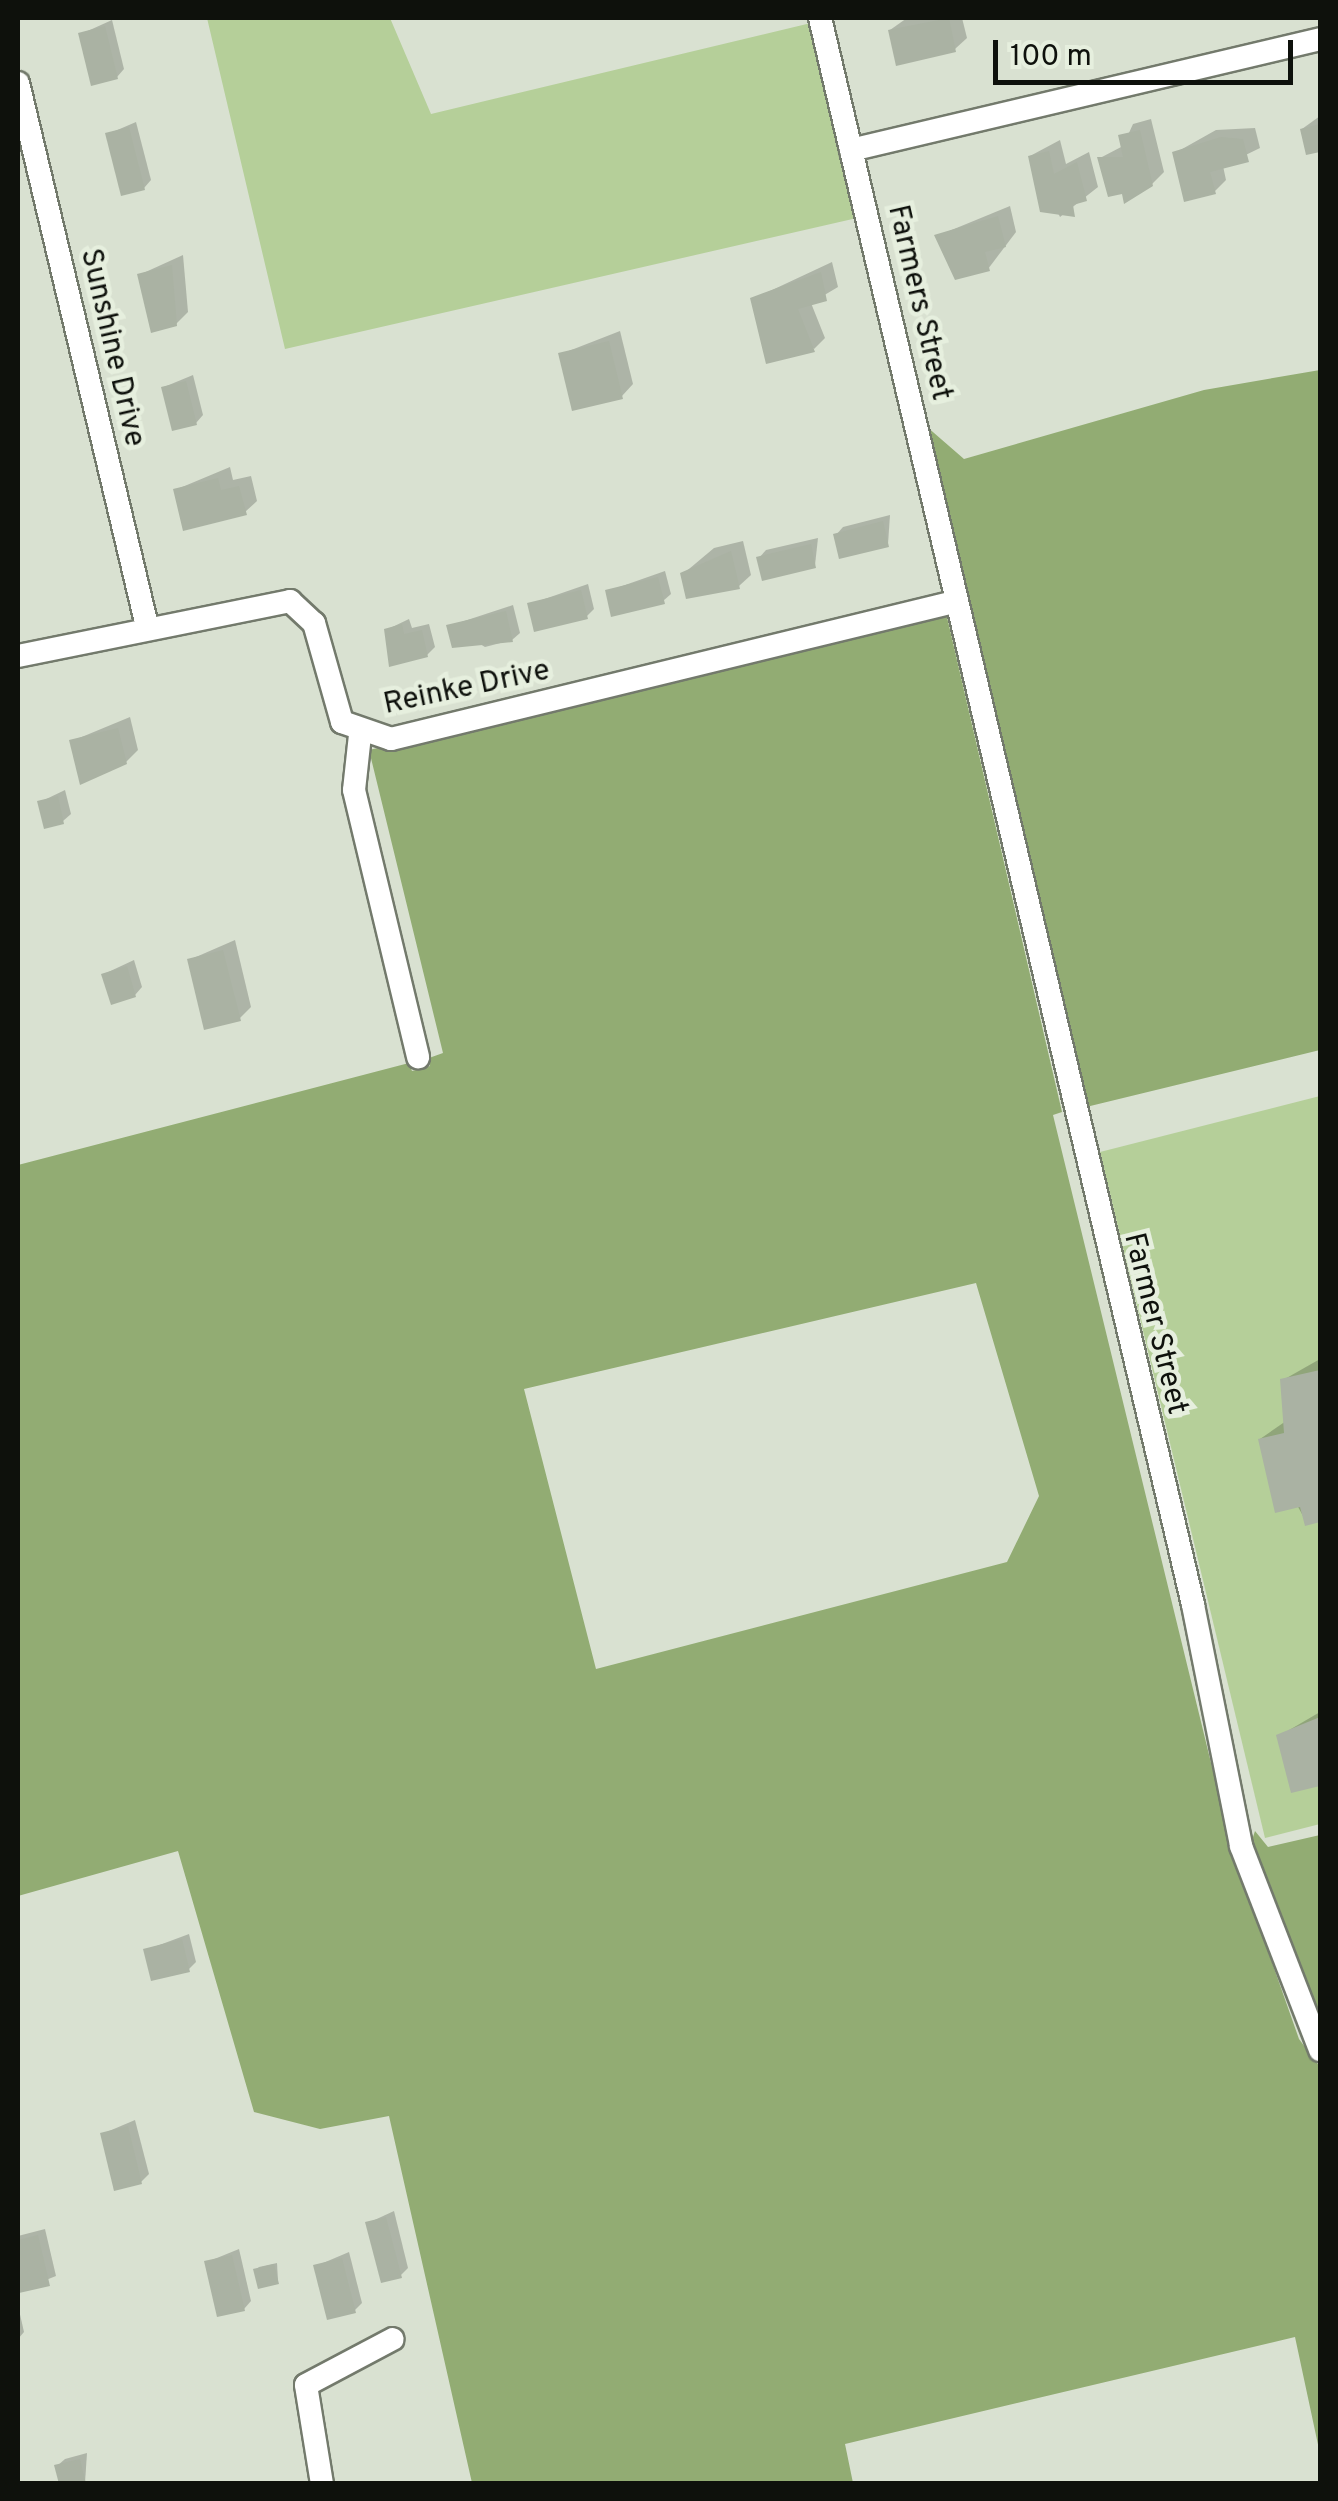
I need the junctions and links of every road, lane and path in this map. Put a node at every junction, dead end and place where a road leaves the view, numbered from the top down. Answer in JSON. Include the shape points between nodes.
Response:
{"nodes":[{"id":1,"x":820,"y":18,"type":"edge"},
{"id":2,"x":1320,"y":39,"type":"edge"},
{"id":3,"x":18,"y":83,"type":"edge"},
{"id":4,"x":851,"y":150,"type":"junction"},
{"id":5,"x":954,"y":602,"type":"junction"},
{"id":6,"x":147,"y":626,"type":"junction"},
{"id":7,"x":18,"y":656,"type":"edge"},
{"id":8,"x":360,"y":736,"type":"junction"},
{"id":9,"x":418,"y":1057,"type":"dead end"},
{"id":10,"x":1320,"y":2050,"type":"edge"},
{"id":11,"x":392,"y":2339,"type":"dead end"},
{"id":12,"x":322,"y":2484,"type":"edge"}],
"edges":[{"from":1,"to":4,"type":"street","name":"Farmers Street"},
{"from":2,"to":4,"type":"street"},
{"from":3,"to":6,"type":"street","name":"Sunshine Drive"},
{"from":4,"to":5,"type":"street","name":"Farmers Street"},
{"from":5,"to":8,"type":"street","name":"Reinke Drive","via":[[391,740]]},
{"from":5,"to":10,"type":"street","name":"Farmer Street","via":[[1193,1605],[1241,1846]]},
{"from":6,"to":7,"type":"street","name":"Reinke Drive"},
{"from":6,"to":8,"type":"street","name":"Reinke Drive","via":[[290,601],[314,624],[335,709]]},
{"from":8,"to":9,"type":"street","via":[[354,790]]},
{"from":11,"to":12,"type":"street","via":[[306,2385]]}]}
